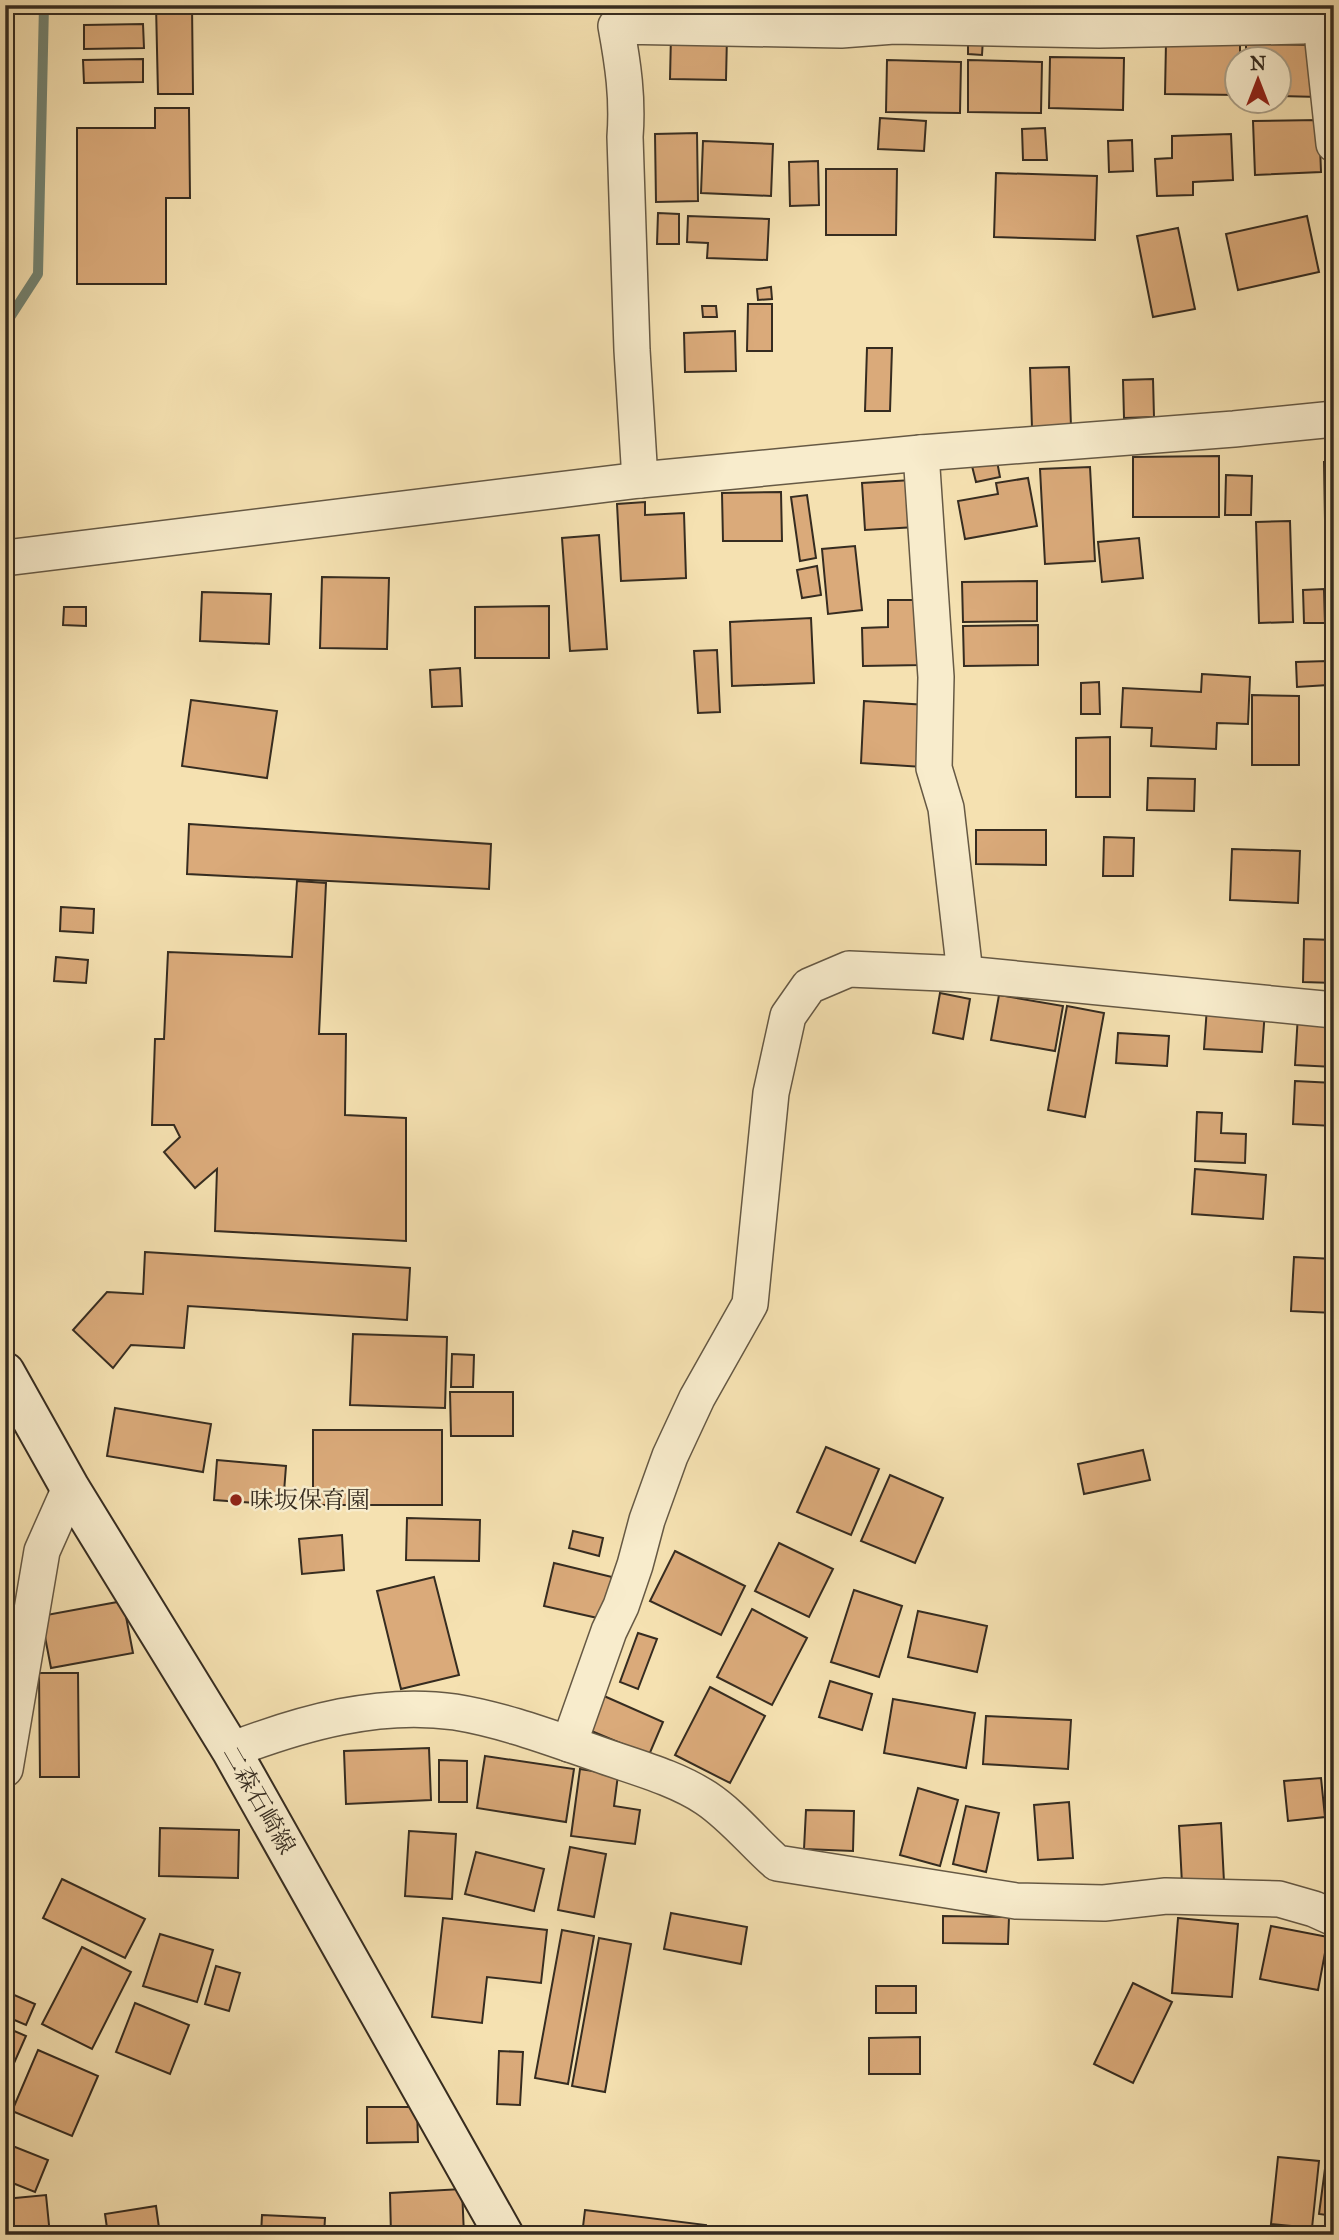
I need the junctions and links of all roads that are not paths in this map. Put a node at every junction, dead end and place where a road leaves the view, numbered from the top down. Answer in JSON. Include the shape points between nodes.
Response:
{"nodes":[{"id":1,"x":1321,"y":14,"type":"edge"},
{"id":2,"x":782,"y":17,"type":"edge"},
{"id":3,"x":867,"y":17,"type":"edge"},
{"id":4,"x":1334,"y":144,"type":"edge"},
{"id":5,"x":1334,"y":419,"type":"edge"},
{"id":6,"x":921,"y":453,"type":"junction"},
{"id":7,"x":640,"y":480,"type":"junction"},
{"id":8,"x":5,"y":558,"type":"edge"},
{"id":9,"x":965,"y":974,"type":"junction"},
{"id":10,"x":1334,"y":1010,"type":"edge"},
{"id":11,"x":5,"y":1372,"type":"edge"},
{"id":12,"x":70,"y":1488,"type":"junction"},
{"id":13,"x":569,"y":1744,"type":"junction"},
{"id":14,"x":232,"y":1750,"type":"junction"},
{"id":15,"x":5,"y":1769,"type":"edge"},
{"id":16,"x":1334,"y":1918,"type":"edge"},
{"id":17,"x":504,"y":2235,"type":"edge"}],
"edges":[{"from":1,"to":3,"type":"street","via":[[1301,26],[1099,30],[894,26]]},
{"from":1,"to":4,"type":"street"},
{"from":2,"to":3,"type":"street","via":[[841,30]]},
{"from":2,"to":7,"type":"street","via":[[616,26],[627,107]]},
{"from":5,"to":6,"type":"street"},
{"from":6,"to":7,"type":"street"},
{"from":6,"to":9,"type":"street","via":[[936,677],[934,768],[946,808]]},
{"from":7,"to":8,"type":"street"},
{"from":9,"to":10,"type":"street"},
{"from":9,"to":13,"type":"street","via":[[849,969],[809,986],[788,1016],[771,1093],[750,1304],[670,1456]]},
{"from":11,"to":12,"type":"main road","name":"二森石崎線"},
{"from":12,"to":14,"type":"main road","name":"二森石崎線"},
{"from":12,"to":15,"type":"street","via":[[42,1551]]},
{"from":13,"to":14,"type":"street","via":[[455,1712],[422,1710],[325,1719]]},
{"from":13,"to":16,"type":"street","via":[[670,1779],[706,1798],[777,1863],[1016,1901],[1104,1903],[1166,1896],[1279,1899]]},
{"from":14,"to":17,"type":"main road","name":"二森石崎線"}]}
